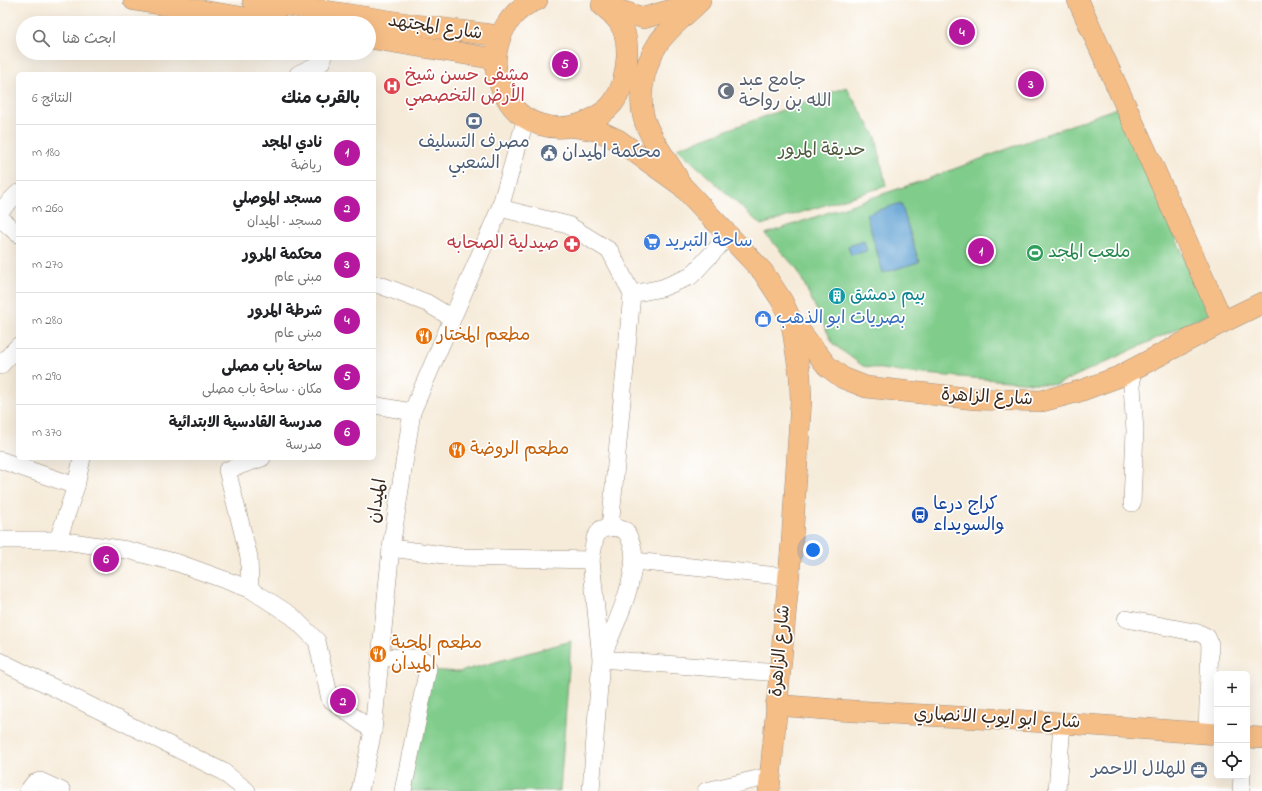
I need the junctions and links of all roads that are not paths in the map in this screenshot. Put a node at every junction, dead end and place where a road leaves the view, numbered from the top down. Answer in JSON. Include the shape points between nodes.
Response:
{"nodes":[{"id":1,"x":134,"y":0,"type":"edge"},
{"id":2,"x":253,"y":0,"type":"edge"},
{"id":3,"x":537,"y":0,"type":"edge"},
{"id":4,"x":701,"y":0,"type":"edge"},
{"id":5,"x":1078,"y":0,"type":"edge"},
{"id":6,"x":595,"y":2,"type":"edge"},
{"id":7,"x":325,"y":6,"type":"edge"},
{"id":8,"x":233,"y":16,"type":"edge"},
{"id":9,"x":500,"y":36,"type":"junction"},
{"id":10,"x":376,"y":39,"type":"edge"},
{"id":11,"x":494,"y":59,"type":"junction"},
{"id":12,"x":322,"y":60,"type":"edge"},
{"id":13,"x":302,"y":72,"type":"edge"},
{"id":14,"x":526,"y":118,"type":"junction"},
{"id":15,"x":575,"y":127,"type":"junction"},
{"id":16,"x":681,"y":185,"type":"junction"},
{"id":17,"x":16,"y":195,"type":"edge"},
{"id":18,"x":500,"y":208,"type":"junction"},
{"id":19,"x":0,"y":210,"type":"edge"},
{"id":20,"x":0,"y":218,"type":"edge"},
{"id":21,"x":16,"y":232,"type":"edge"},
{"id":22,"x":730,"y":234,"type":"junction"},
{"id":23,"x":376,"y":285,"type":"edge"},
{"id":24,"x":632,"y":294,"type":"junction"},
{"id":25,"x":1262,"y":303,"type":"edge"},
{"id":26,"x":452,"y":318,"type":"junction"},
{"id":27,"x":791,"y":320,"type":"junction"},
{"id":28,"x":1223,"y":322,"type":"junction"},
{"id":29,"x":16,"y":348,"type":"edge"},
{"id":30,"x":0,"y":366,"type":"edge"},
{"id":31,"x":1131,"y":371,"type":"junction"},
{"id":32,"x":376,"y":405,"type":"edge"},
{"id":33,"x":412,"y":412,"type":"junction"},
{"id":34,"x":0,"y":460,"type":"edge"},
{"id":35,"x":82,"y":460,"type":"edge"},
{"id":36,"x":256,"y":460,"type":"edge"},
{"id":37,"x":76,"y":486,"type":"junction"},
{"id":38,"x":1132,"y":503,"type":"dead end"},
{"id":39,"x":610,"y":528,"type":"junction"},
{"id":40,"x":0,"y":540,"type":"edge"},
{"id":41,"x":58,"y":540,"type":"junction"},
{"id":42,"x":391,"y":548,"type":"junction"},
{"id":43,"x":591,"y":560,"type":"junction"},
{"id":44,"x":634,"y":561,"type":"junction"},
{"id":45,"x":788,"y":577,"type":"junction"},
{"id":46,"x":250,"y":589,"type":"junction"},
{"id":47,"x":1126,"y":620,"type":"dead end"},
{"id":48,"x":380,"y":657,"type":"junction"},
{"id":49,"x":601,"y":659,"type":"junction"},
{"id":50,"x":0,"y":661,"type":"edge"},
{"id":51,"x":779,"y":673,"type":"junction"},
{"id":52,"x":776,"y":705,"type":"junction"},
{"id":53,"x":1062,"y":723,"type":"junction"},
{"id":54,"x":373,"y":731,"type":"junction"},
{"id":55,"x":1212,"y":734,"type":"edge"},
{"id":56,"x":1250,"y":737,"type":"edge"},
{"id":57,"x":1262,"y":738,"type":"edge"},
{"id":58,"x":1242,"y":779,"type":"edge"},
{"id":59,"x":770,"y":784,"type":"edge"},
{"id":60,"x":28,"y":791,"type":"edge"},
{"id":61,"x":62,"y":791,"type":"edge"},
{"id":62,"x":247,"y":791,"type":"edge"},
{"id":63,"x":360,"y":791,"type":"edge"},
{"id":64,"x":403,"y":791,"type":"edge"},
{"id":65,"x":590,"y":791,"type":"edge"},
{"id":66,"x":706,"y":791,"type":"edge"},
{"id":67,"x":1057,"y":791,"type":"edge"},
{"id":68,"x":1241,"y":791,"type":"edge"}],
"edges":[{"from":1,"to":8,"type":"main road"},
{"from":2,"to":7,"type":"main road","name":"شارع المجتهد"},
{"from":3,"to":9,"type":"main road","via":[[529,2],[511,17]]},
{"from":4,"to":6,"type":"main road","via":[[644,18]]},
{"from":4,"to":16,"type":"main road","via":[[659,41],[642,86],[642,105],[647,128]]},
{"from":5,"to":28,"type":"main road"},
{"from":6,"to":15,"type":"main road","via":[[619,22],[627,40],[625,77],[614,101],[599,116]]},
{"from":7,"to":9,"type":"main road","name":"شارع المجتهد"},
{"from":9,"to":11,"type":"main road"},
{"from":10,"to":11,"type":"main road","name":"شارع المجتهد"},
{"from":11,"to":14,"type":"main road","via":[[498,82],[505,96]]},
{"from":12,"to":13,"type":"street","via":[[321,63]]},
{"from":14,"to":15,"type":"main road","via":[[552,128]]},
{"from":14,"to":18,"type":"street","name":"الميدان"},
{"from":15,"to":16,"type":"main road","name":"شارع الزاهرة","via":[[599,131],[618,140]]},
{"from":16,"to":22,"type":"main road","name":"شارع الزاهرة"},
{"from":17,"to":19,"type":"street"},
{"from":18,"to":24,"type":"street","via":[[568,225],[610,251]]},
{"from":18,"to":26,"type":"street","name":"الميدان"},
{"from":20,"to":21,"type":"street"},
{"from":22,"to":24,"type":"street","via":[[691,276],[662,288]]},
{"from":22,"to":27,"type":"main road","name":"شارع الزاهرة","via":[[764,272]]},
{"from":23,"to":26,"type":"street","via":[[426,303]]},
{"from":24,"to":39,"type":"street"},
{"from":25,"to":28,"type":"main road","name":"شارع الزاهرة"},
{"from":26,"to":33,"type":"street","name":"الميدان"},
{"from":27,"to":31,"type":"main road","name":"شارع الزاهرة","via":[[827,366],[843,378],[866,387],[975,399],[1042,401],[1080,391]]},
{"from":27,"to":45,"type":"main road","name":"شارع الزاهرة","via":[[800,372],[801,400]]},
{"from":28,"to":31,"type":"main road","name":"شارع الزاهرة"},
{"from":29,"to":30,"type":"street"},
{"from":31,"to":38,"type":"street","via":[[1135,431]]},
{"from":32,"to":33,"type":"street"},
{"from":33,"to":42,"type":"street","name":"الميدان"},
{"from":34,"to":37,"type":"street"},
{"from":35,"to":37,"type":"street"},
{"from":36,"to":46,"type":"street","via":[[228,470],[249,557]]},
{"from":37,"to":41,"type":"street"},
{"from":39,"to":43,"type":"street","via":[[601,529],[595,538]]},
{"from":39,"to":44,"type":"street","via":[[626,531],[633,547]]},
{"from":40,"to":41,"type":"street"},
{"from":41,"to":46,"type":"street","via":[[127,550],[178,563]]},
{"from":42,"to":43,"type":"street","via":[[459,557]]},
{"from":42,"to":48,"type":"street","name":"الميدان"},
{"from":43,"to":49,"type":"street"},
{"from":44,"to":45,"type":"street"},
{"from":44,"to":49,"type":"street","via":[[623,606]]},
{"from":45,"to":51,"type":"main road","name":"شارع الزاهرة"},
{"from":46,"to":54,"type":"street","via":[[292,616],[317,641],[330,699]]},
{"from":47,"to":55,"type":"street","via":[[1199,633],[1207,637],[1210,644]]},
{"from":48,"to":54,"type":"street","name":"الميدان"},
{"from":48,"to":64,"type":"street","via":[[418,658],[425,661],[428,668]]},
{"from":49,"to":51,"type":"street"},
{"from":49,"to":65,"type":"street"},
{"from":50,"to":62,"type":"street","via":[[222,771]]},
{"from":51,"to":52,"type":"main road","name":"شارع الزاهرة"},
{"from":52,"to":53,"type":"main road","name":"شارع ابو ايوب الانصاري"},
{"from":52,"to":59,"type":"main road","name":"شارع الزاهرة"},
{"from":53,"to":55,"type":"main road","name":"شارع ابو ايوب الانصاري"},
{"from":53,"to":67,"type":"street"},
{"from":54,"to":63,"type":"street","name":"الميدان"},
{"from":56,"to":57,"type":"main road"},
{"from":58,"to":68,"type":"street"},
{"from":59,"to":66,"type":"street"},
{"from":60,"to":61,"type":"street","via":[[34,783],[40,781]]}]}
